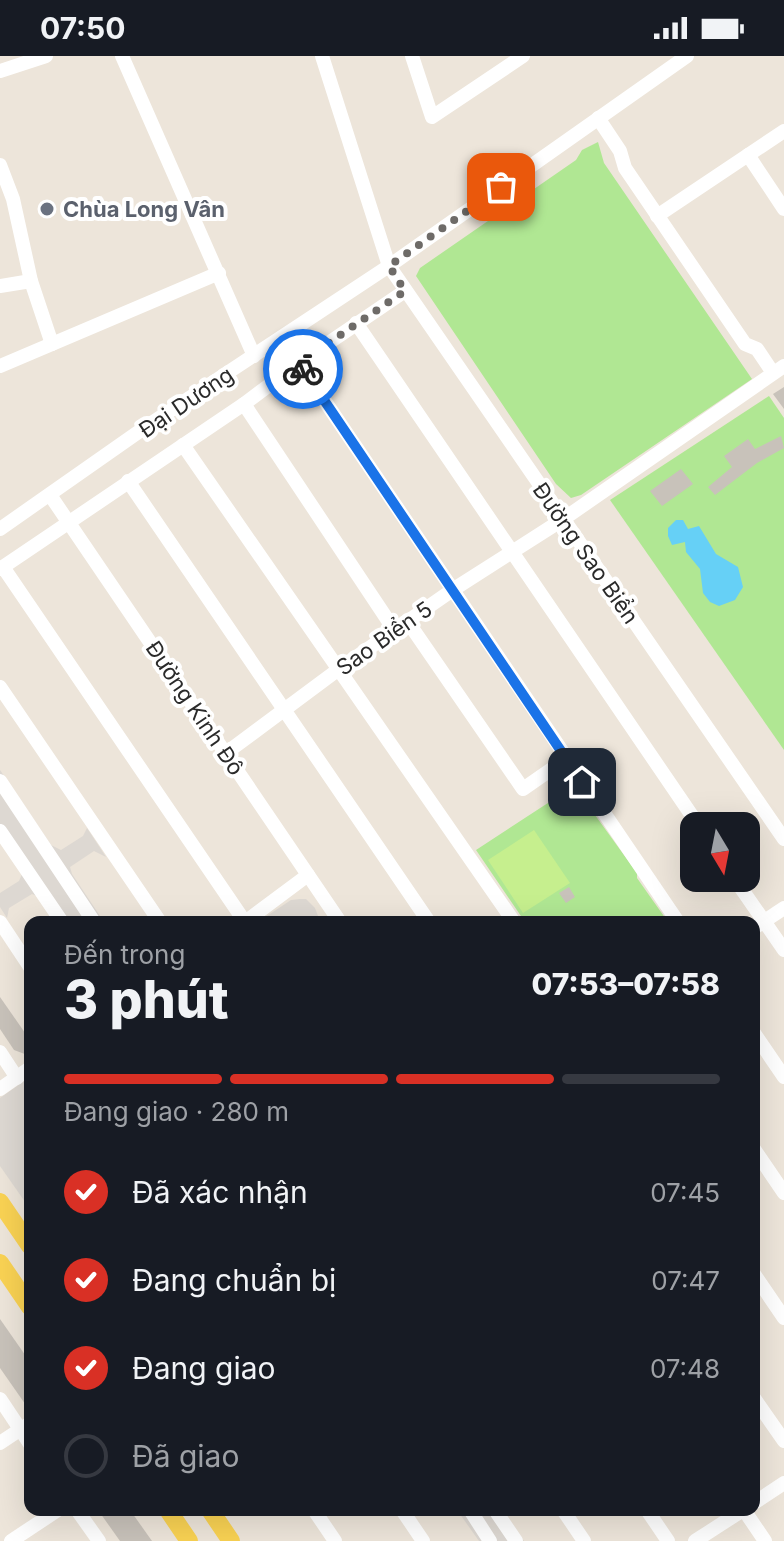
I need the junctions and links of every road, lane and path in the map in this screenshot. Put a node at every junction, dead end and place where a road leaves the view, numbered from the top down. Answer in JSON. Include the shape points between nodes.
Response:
{"nodes":[{"id":1,"x":46,"y":56,"type":"edge"},
{"id":2,"x":122,"y":56,"type":"edge"},
{"id":3,"x":322,"y":56,"type":"edge"},
{"id":4,"x":412,"y":56,"type":"edge"},
{"id":5,"x":523,"y":56,"type":"edge"},
{"id":6,"x":687,"y":56,"type":"edge"},
{"id":7,"x":0,"y":71,"type":"edge"},
{"id":8,"x":598,"y":118,"type":"junction"},
{"id":9,"x":784,"y":131,"type":"edge"},
{"id":10,"x":748,"y":155,"type":"junction"},
{"id":11,"x":0,"y":165,"type":"edge"},
{"id":12,"x":7,"y":201,"type":"edge"},
{"id":13,"x":784,"y":209,"type":"edge"},
{"id":14,"x":657,"y":216,"type":"junction"},
{"id":15,"x":389,"y":266,"type":"junction"},
{"id":16,"x":219,"y":273,"type":"junction"},
{"id":17,"x":31,"y":281,"type":"junction"},
{"id":18,"x":0,"y":286,"type":"edge"},
{"id":19,"x":405,"y":291,"type":"junction"},
{"id":20,"x":356,"y":323,"type":"junction"},
{"id":21,"x":52,"y":344,"type":"junction"},
{"id":22,"x":254,"y":356,"type":"junction"},
{"id":23,"x":299,"y":363,"type":"junction"},
{"id":24,"x":0,"y":366,"type":"edge"},
{"id":25,"x":779,"y":370,"type":"edge"},
{"id":26,"x":244,"y":404,"type":"junction"},
{"id":27,"x":183,"y":445,"type":"junction"},
{"id":28,"x":128,"y":481,"type":"junction"},
{"id":29,"x":50,"y":495,"type":"junction"},
{"id":30,"x":562,"y":520,"type":"junction"},
{"id":31,"x":69,"y":522,"type":"junction"},
{"id":32,"x":0,"y":529,"type":"edge"},
{"id":33,"x":511,"y":554,"type":"junction"},
{"id":34,"x":1,"y":568,"type":"edge"},
{"id":35,"x":454,"y":589,"type":"junction"},
{"id":36,"x":408,"y":622,"type":"junction"},
{"id":37,"x":395,"y":631,"type":"junction"},
{"id":38,"x":339,"y":669,"type":"junction"},
{"id":39,"x":0,"y":687,"type":"edge"},
{"id":40,"x":286,"y":709,"type":"junction"},
{"id":41,"x":226,"y":753,"type":"junction"},
{"id":42,"x":566,"y":759,"type":"junction"},
{"id":43,"x":0,"y":781,"type":"edge"},
{"id":44,"x":689,"y":812,"type":"edge"},
{"id":45,"x":0,"y":831,"type":"edge"},
{"id":46,"x":784,"y":839,"type":"edge"},
{"id":47,"x":308,"y":875,"type":"junction"},
{"id":48,"x":742,"y":892,"type":"edge"},
{"id":49,"x":784,"y":908,"type":"edge"},
{"id":50,"x":58,"y":916,"type":"edge"},
{"id":51,"x":90,"y":916,"type":"edge"},
{"id":52,"x":156,"y":916,"type":"edge"},
{"id":53,"x":241,"y":916,"type":"edge"},
{"id":54,"x":253,"y":916,"type":"edge"},
{"id":55,"x":334,"y":916,"type":"edge"},
{"id":56,"x":425,"y":916,"type":"edge"},
{"id":57,"x":510,"y":916,"type":"edge"},
{"id":58,"x":674,"y":916,"type":"edge"},
{"id":59,"x":755,"y":916,"type":"edge"},
{"id":60,"x":0,"y":922,"type":"edge"},
{"id":61,"x":760,"y":923,"type":"edge"},
{"id":62,"x":760,"y":925,"type":"edge"},
{"id":63,"x":784,"y":950,"type":"edge"},
{"id":64,"x":24,"y":958,"type":"edge"},
{"id":65,"x":760,"y":1042,"type":"edge"},
{"id":66,"x":0,"y":1052,"type":"edge"},
{"id":67,"x":24,"y":1073,"type":"edge"},
{"id":68,"x":784,"y":1077,"type":"edge"},
{"id":69,"x":17,"y":1078,"type":"junction"},
{"id":70,"x":0,"y":1089,"type":"edge"},
{"id":71,"x":760,"y":1158,"type":"edge"},
{"id":72,"x":784,"y":1193,"type":"edge"},
{"id":73,"x":0,"y":1202,"type":"edge"},
{"id":74,"x":24,"y":1237,"type":"edge"},
{"id":75,"x":0,"y":1263,"type":"edge"},
{"id":76,"x":760,"y":1283,"type":"edge"},
{"id":77,"x":24,"y":1298,"type":"edge"},
{"id":78,"x":784,"y":1318,"type":"edge"},
{"id":79,"x":0,"y":1399,"type":"edge"},
{"id":80,"x":760,"y":1407,"type":"edge"},
{"id":81,"x":24,"y":1425,"type":"edge"},
{"id":82,"x":24,"y":1427,"type":"edge"},
{"id":83,"x":784,"y":1441,"type":"edge"},
{"id":84,"x":0,"y":1443,"type":"edge"},
{"id":85,"x":784,"y":1483,"type":"edge"},
{"id":86,"x":760,"y":1499,"type":"edge"},
{"id":87,"x":49,"y":1516,"type":"edge"},
{"id":88,"x":81,"y":1516,"type":"edge"},
{"id":89,"x":172,"y":1516,"type":"edge"},
{"id":90,"x":214,"y":1516,"type":"edge"},
{"id":91,"x":318,"y":1516,"type":"edge"},
{"id":92,"x":406,"y":1516,"type":"edge"},
{"id":93,"x":474,"y":1516,"type":"edge"},
{"id":94,"x":490,"y":1516,"type":"edge"},
{"id":95,"x":499,"y":1516,"type":"edge"},
{"id":96,"x":567,"y":1516,"type":"edge"},
{"id":97,"x":651,"y":1516,"type":"edge"},
{"id":98,"x":735,"y":1516,"type":"edge"},
{"id":99,"x":748,"y":1516,"type":"edge"},
{"id":100,"x":479,"y":1525,"type":"junction"},
{"id":101,"x":512,"y":1535,"type":"edge"},
{"id":102,"x":11,"y":1541,"type":"edge"},
{"id":103,"x":99,"y":1541,"type":"edge"},
{"id":104,"x":189,"y":1541,"type":"edge"},
{"id":105,"x":231,"y":1541,"type":"edge"},
{"id":106,"x":335,"y":1541,"type":"edge"},
{"id":107,"x":423,"y":1541,"type":"edge"},
{"id":108,"x":490,"y":1541,"type":"edge"},
{"id":109,"x":584,"y":1541,"type":"edge"},
{"id":110,"x":668,"y":1541,"type":"edge"},
{"id":111,"x":695,"y":1541,"type":"edge"},
{"id":112,"x":765,"y":1541,"type":"edge"}],
"edges":[{"from":1,"to":7,"type":"street"},
{"from":2,"to":16,"type":"street"},
{"from":3,"to":15,"type":"street","name":"Đường Sao Biển"},
{"from":4,"to":5,"type":"street","via":[[432,117]]},
{"from":6,"to":8,"type":"street","name":"Đại Dương"},
{"from":8,"to":14,"type":"street"},
{"from":8,"to":15,"type":"street","name":"Đại Dương"},
{"from":9,"to":10,"type":"street"},
{"from":10,"to":13,"type":"street"},
{"from":10,"to":14,"type":"street"},
{"from":11,"to":12,"type":"street"},
{"from":12,"to":17,"type":"street"},
{"from":14,"to":25,"type":"street","via":[[745,344]]},
{"from":15,"to":19,"type":"street","name":"Đường Sao Biển"},
{"from":15,"to":22,"type":"street","name":"Đại Dương"},
{"from":16,"to":21,"type":"street"},
{"from":16,"to":22,"type":"street"},
{"from":17,"to":18,"type":"street"},
{"from":17,"to":21,"type":"street"},
{"from":19,"to":20,"type":"street"},
{"from":19,"to":30,"type":"street","name":"Đường Sao Biển"},
{"from":20,"to":23,"type":"street"},
{"from":20,"to":33,"type":"street"},
{"from":21,"to":24,"type":"street"},
{"from":22,"to":29,"type":"street","name":"Đại Dương"},
{"from":23,"to":26,"type":"street"},
{"from":23,"to":35,"type":"street"},
{"from":25,"to":30,"type":"street","name":"Sao Biển 5"},
{"from":26,"to":27,"type":"street"},
{"from":26,"to":37,"type":"street"},
{"from":27,"to":28,"type":"street"},
{"from":27,"to":38,"type":"street"},
{"from":28,"to":31,"type":"street"},
{"from":28,"to":40,"type":"street"},
{"from":29,"to":31,"type":"street","name":"Đường Kinh Đô"},
{"from":29,"to":32,"type":"street","name":"Đại Dương"},
{"from":30,"to":33,"type":"street","name":"Sao Biển 5"},
{"from":30,"to":46,"type":"street","name":"Đường Sao Biển"},
{"from":31,"to":34,"type":"street"},
{"from":31,"to":41,"type":"street","name":"Đường Kinh Đô"},
{"from":33,"to":35,"type":"street","name":"Sao Biển 5"},
{"from":33,"to":44,"type":"street"},
{"from":34,"to":53,"type":"street"},
{"from":35,"to":36,"type":"street","name":"Sao Biển 5"},
{"from":35,"to":42,"type":"street"},
{"from":36,"to":37,"type":"street","name":"Sao Biển 5"},
{"from":36,"to":42,"type":"street","via":[[523,789]]},
{"from":37,"to":38,"type":"street","name":"Sao Biển 5"},
{"from":38,"to":40,"type":"street","name":"Sao Biển 5"},
{"from":38,"to":57,"type":"street"},
{"from":39,"to":52,"type":"street"},
{"from":40,"to":41,"type":"street","name":"Sao Biển 5"},
{"from":40,"to":56,"type":"street"},
{"from":41,"to":47,"type":"street","name":"Đường Kinh Đô"},
{"from":42,"to":58,"type":"street"},
{"from":43,"to":51,"type":"street"},
{"from":45,"to":50,"type":"street"},
{"from":47,"to":54,"type":"street"},
{"from":47,"to":55,"type":"street","name":"Đường Kinh Đô"},
{"from":48,"to":59,"type":"street"},
{"from":49,"to":61,"type":"street"},
{"from":60,"to":64,"type":"street"},
{"from":62,"to":63,"type":"street"},
{"from":65,"to":68,"type":"street"},
{"from":66,"to":69,"type":"street"},
{"from":67,"to":69,"type":"street"},
{"from":69,"to":70,"type":"street"},
{"from":71,"to":72,"type":"street"},
{"from":73,"to":74,"type":"main road"},
{"from":75,"to":77,"type":"main road"},
{"from":76,"to":78,"type":"street"},
{"from":79,"to":81,"type":"street"},
{"from":80,"to":83,"type":"street"},
{"from":82,"to":84,"type":"street"},
{"from":85,"to":86,"type":"street"},
{"from":87,"to":102,"type":"street"},
{"from":88,"to":103,"type":"street"},
{"from":89,"to":104,"type":"main road"},
{"from":90,"to":105,"type":"main road"},
{"from":91,"to":106,"type":"street"},
{"from":92,"to":107,"type":"street"},
{"from":93,"to":100,"type":"street"},
{"from":94,"to":100,"type":"street"},
{"from":95,"to":101,"type":"street"},
{"from":96,"to":109,"type":"street"},
{"from":97,"to":110,"type":"street"},
{"from":98,"to":111,"type":"street"},
{"from":99,"to":112,"type":"street"},
{"from":100,"to":108,"type":"street"},
{"from":101,"to":108,"type":"street"}]}
